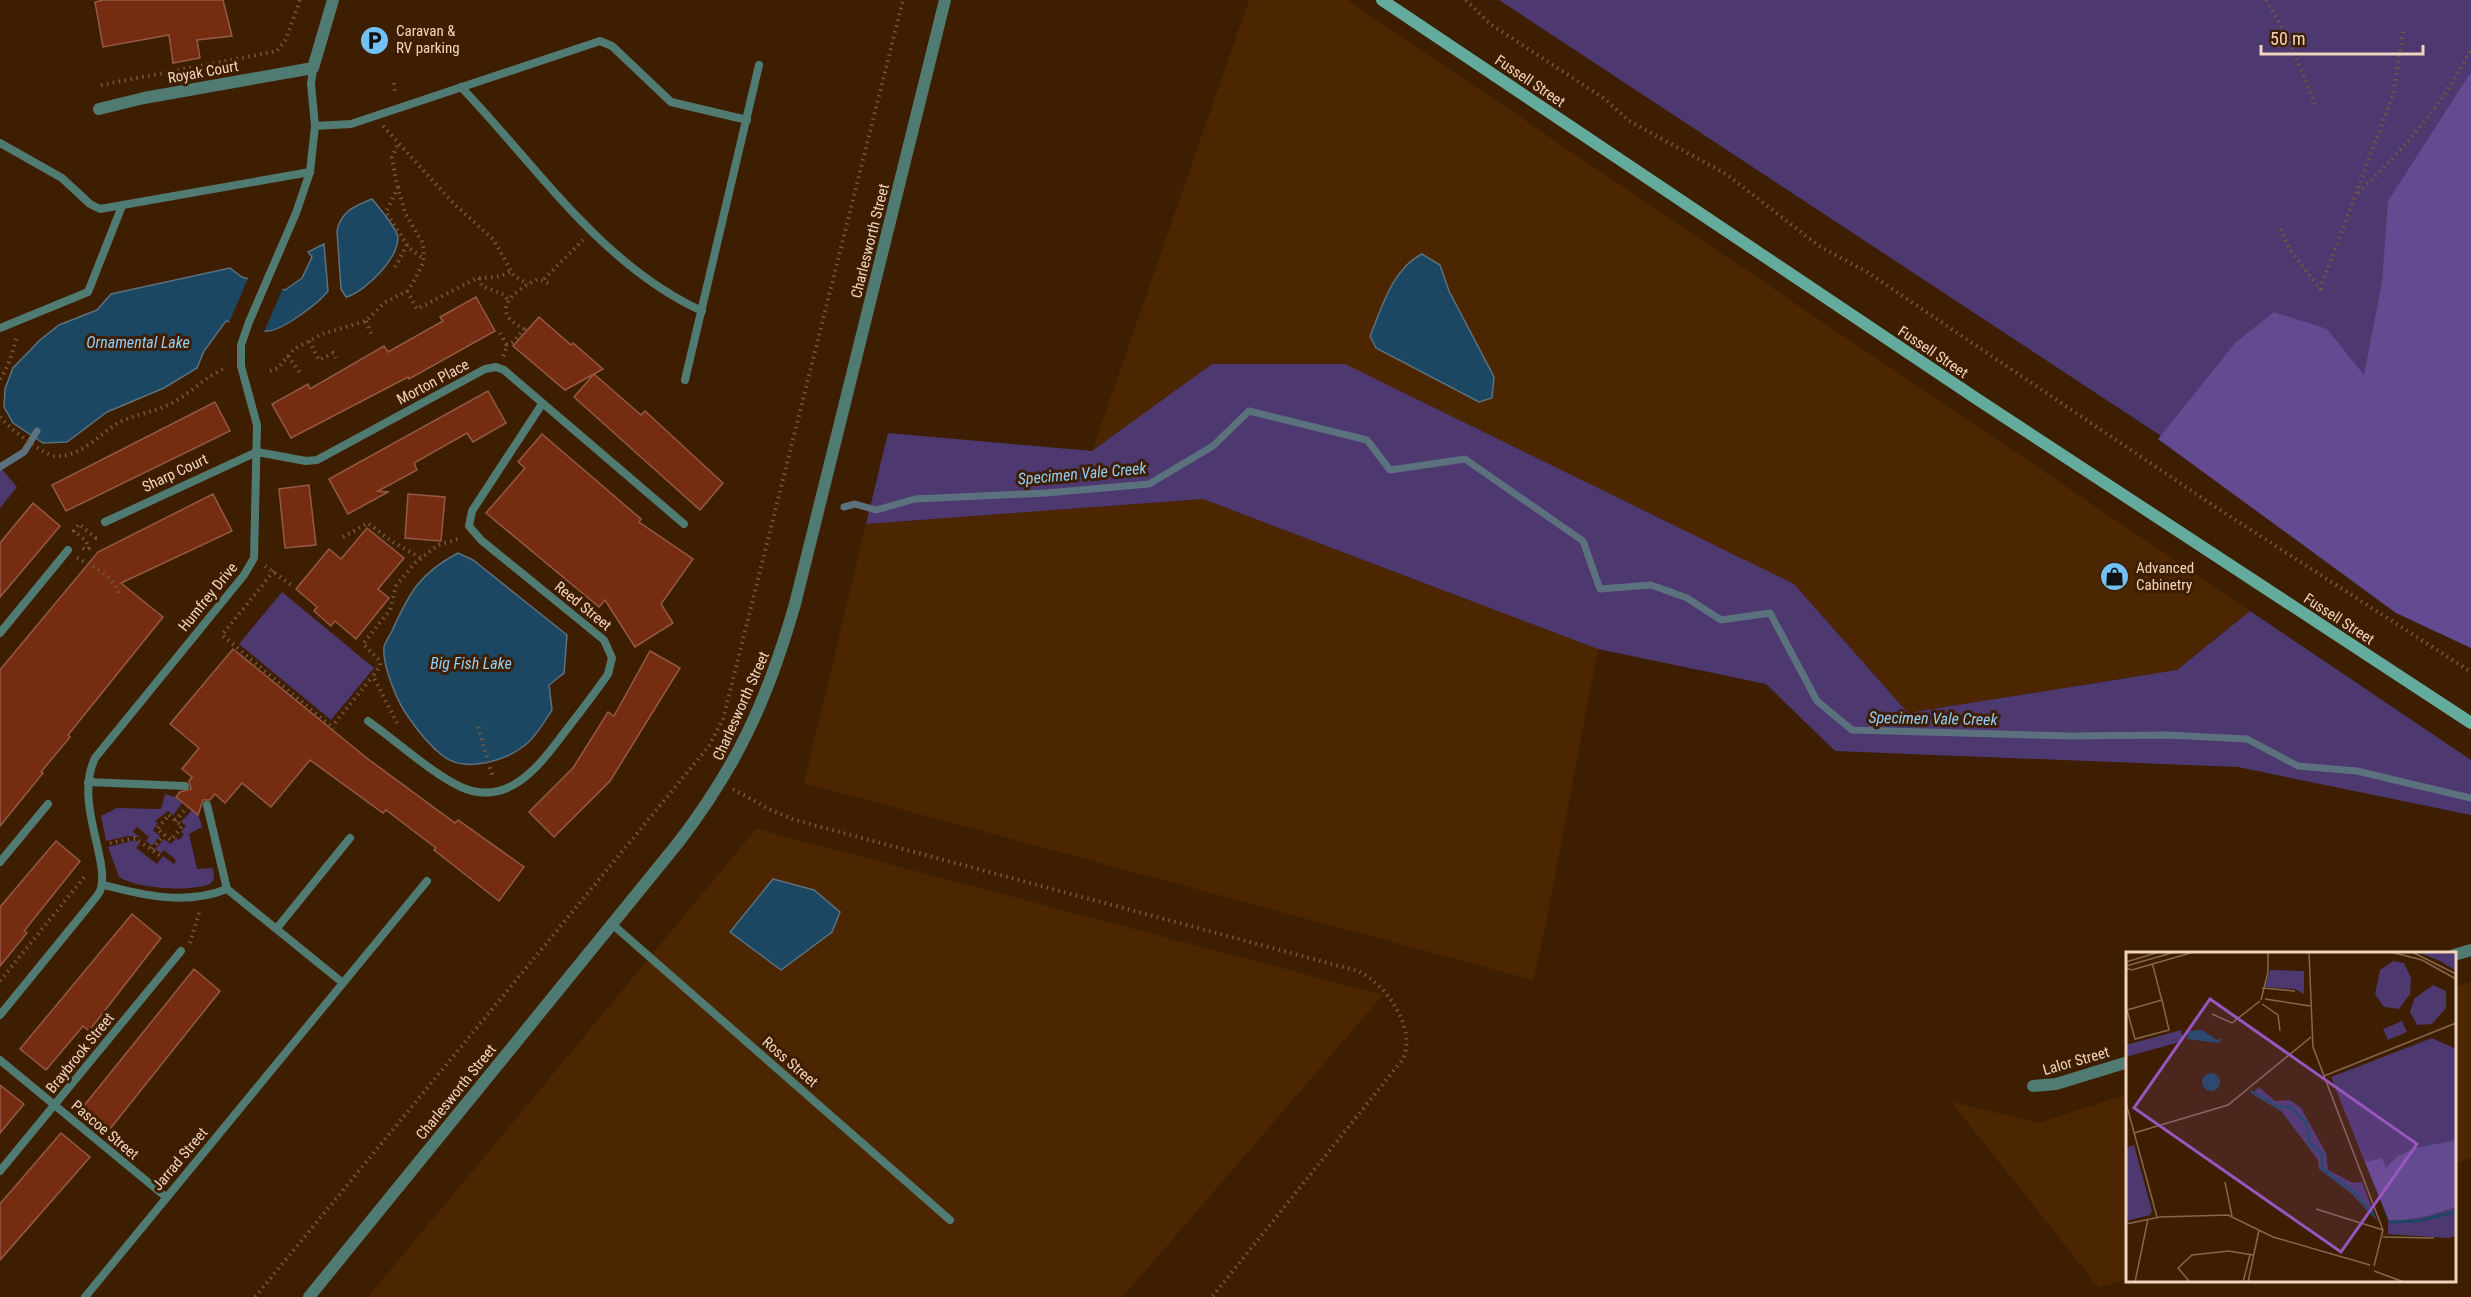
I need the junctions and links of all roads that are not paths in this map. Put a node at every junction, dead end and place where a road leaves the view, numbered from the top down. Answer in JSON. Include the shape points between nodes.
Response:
{"nodes":[{"id":1,"x":333,"y":0,"type":"edge"},
{"id":2,"x":945,"y":0,"type":"edge"},
{"id":3,"x":1383,"y":0,"type":"edge"},
{"id":4,"x":759,"y":65,"type":"dead end"},
{"id":5,"x":313,"y":68,"type":"junction"},
{"id":6,"x":462,"y":87,"type":"junction"},
{"id":7,"x":99,"y":109,"type":"dead end"},
{"id":8,"x":747,"y":120,"type":"junction"},
{"id":9,"x":315,"y":126,"type":"junction"},
{"id":10,"x":0,"y":143,"type":"edge"},
{"id":11,"x":310,"y":172,"type":"junction"},
{"id":12,"x":122,"y":206,"type":"junction"},
{"id":13,"x":702,"y":311,"type":"junction"},
{"id":14,"x":0,"y":328,"type":"edge"},
{"id":15,"x":685,"y":380,"type":"dead end"},
{"id":16,"x":542,"y":404,"type":"junction"},
{"id":17,"x":257,"y":452,"type":"junction"},
{"id":18,"x":105,"y":522,"type":"road end"},
{"id":19,"x":684,"y":524,"type":"dead end"},
{"id":20,"x":68,"y":550,"type":"road end"},
{"id":21,"x":0,"y":633,"type":"edge"},
{"id":22,"x":368,"y":721,"type":"dead end"},
{"id":23,"x":2471,"y":723,"type":"edge"},
{"id":24,"x":88,"y":782,"type":"junction"},
{"id":25,"x":185,"y":786,"type":"dead end"},
{"id":26,"x":48,"y":804,"type":"dead end"},
{"id":27,"x":207,"y":805,"type":"dead end"},
{"id":28,"x":350,"y":838,"type":"dead end"},
{"id":29,"x":0,"y":862,"type":"edge"},
{"id":30,"x":427,"y":881,"type":"dead end"},
{"id":31,"x":104,"y":885,"type":"junction"},
{"id":32,"x":227,"y":889,"type":"junction"},
{"id":33,"x":612,"y":924,"type":"junction"},
{"id":34,"x":277,"y":928,"type":"junction"},
{"id":35,"x":2471,"y":950,"type":"edge"},
{"id":36,"x":181,"y":951,"type":"road end"},
{"id":37,"x":2456,"y":955,"type":"edge"},
{"id":38,"x":343,"y":983,"type":"junction"},
{"id":39,"x":0,"y":1015,"type":"edge"},
{"id":40,"x":0,"y":1060,"type":"edge"},
{"id":41,"x":2126,"y":1062,"type":"edge"},
{"id":42,"x":2033,"y":1086,"type":"dead end"},
{"id":43,"x":54,"y":1105,"type":"junction"},
{"id":44,"x":0,"y":1171,"type":"edge"},
{"id":45,"x":166,"y":1197,"type":"junction"},
{"id":46,"x":950,"y":1221,"type":"dead end"},
{"id":47,"x":85,"y":1297,"type":"edge"},
{"id":48,"x":309,"y":1297,"type":"edge"}],
"edges":[{"from":1,"to":5,"type":"street"},
{"from":2,"to":33,"type":"street","name":"Charlesworth Street","via":[[795,603],[770,682],[722,782]]},
{"from":3,"to":23,"type":"street","name":"Fussell Street","via":[[1980,401]]},
{"from":4,"to":8,"type":"lane"},
{"from":5,"to":7,"type":"street","name":"Royak Court","via":[[135,99]]},
{"from":5,"to":9,"type":"lane","name":"Humfrey Drive"},
{"from":6,"to":8,"type":"lane","via":[[602,41],[671,102]]},
{"from":6,"to":9,"type":"lane","via":[[347,125]]},
{"from":6,"to":13,"type":"lane","via":[[611,252],[674,297]]},
{"from":8,"to":13,"type":"lane"},
{"from":9,"to":11,"type":"lane","name":"Humfrey Drive"},
{"from":10,"to":12,"type":"lane","via":[[62,178],[95,207]]},
{"from":11,"to":12,"type":"lane"},
{"from":11,"to":17,"type":"lane","name":"Humfrey Drive","via":[[242,342],[241,366],[256,417]]},
{"from":12,"to":14,"type":"lane","via":[[88,292]]},
{"from":13,"to":15,"type":"lane"},
{"from":16,"to":17,"type":"lane","name":"Morton Place","via":[[504,370],[490,367],[317,460]]},
{"from":16,"to":19,"type":"lane","name":"Morton Place"},
{"from":16,"to":22,"type":"lane","name":"Reed Street","via":[[468,523],[472,532],[604,640],[610,651],[611,668],[534,772],[509,788],[482,792],[462,788]]},
{"from":17,"to":18,"type":"lane","name":"Sharp Court"},
{"from":17,"to":24,"type":"lane","name":"Humfrey Drive","via":[[256,551],[250,567],[99,752],[91,765]]},
{"from":20,"to":21,"type":"lane"},
{"from":24,"to":25,"type":"lane"},
{"from":24,"to":31,"type":"lane","name":"Humfrey Drive","via":[[87,804]]},
{"from":26,"to":29,"type":"lane"},
{"from":27,"to":32,"type":"lane"},
{"from":28,"to":34,"type":"lane"},
{"from":30,"to":38,"type":"lane","name":"Jarrad Street"},
{"from":31,"to":32,"type":"lane","via":[[153,896],[204,897]]},
{"from":31,"to":39,"type":"lane"},
{"from":32,"to":34,"type":"lane"},
{"from":33,"to":46,"type":"lane","name":"Ross Street"},
{"from":33,"to":48,"type":"street","name":"Charlesworth Street"},
{"from":34,"to":38,"type":"lane"},
{"from":35,"to":37,"type":"street"},
{"from":36,"to":43,"type":"lane","name":"Braybrook Street"},
{"from":38,"to":45,"type":"lane","name":"Jarrad Street"},
{"from":40,"to":43,"type":"lane","name":"Pascoe Street"},
{"from":41,"to":42,"type":"street","name":"Lalor Street","via":[[2063,1082]]},
{"from":43,"to":44,"type":"lane","name":"Braybrook Street"},
{"from":43,"to":45,"type":"lane","name":"Pascoe Street"},
{"from":45,"to":47,"type":"lane","name":"Jarrad Street"}]}
